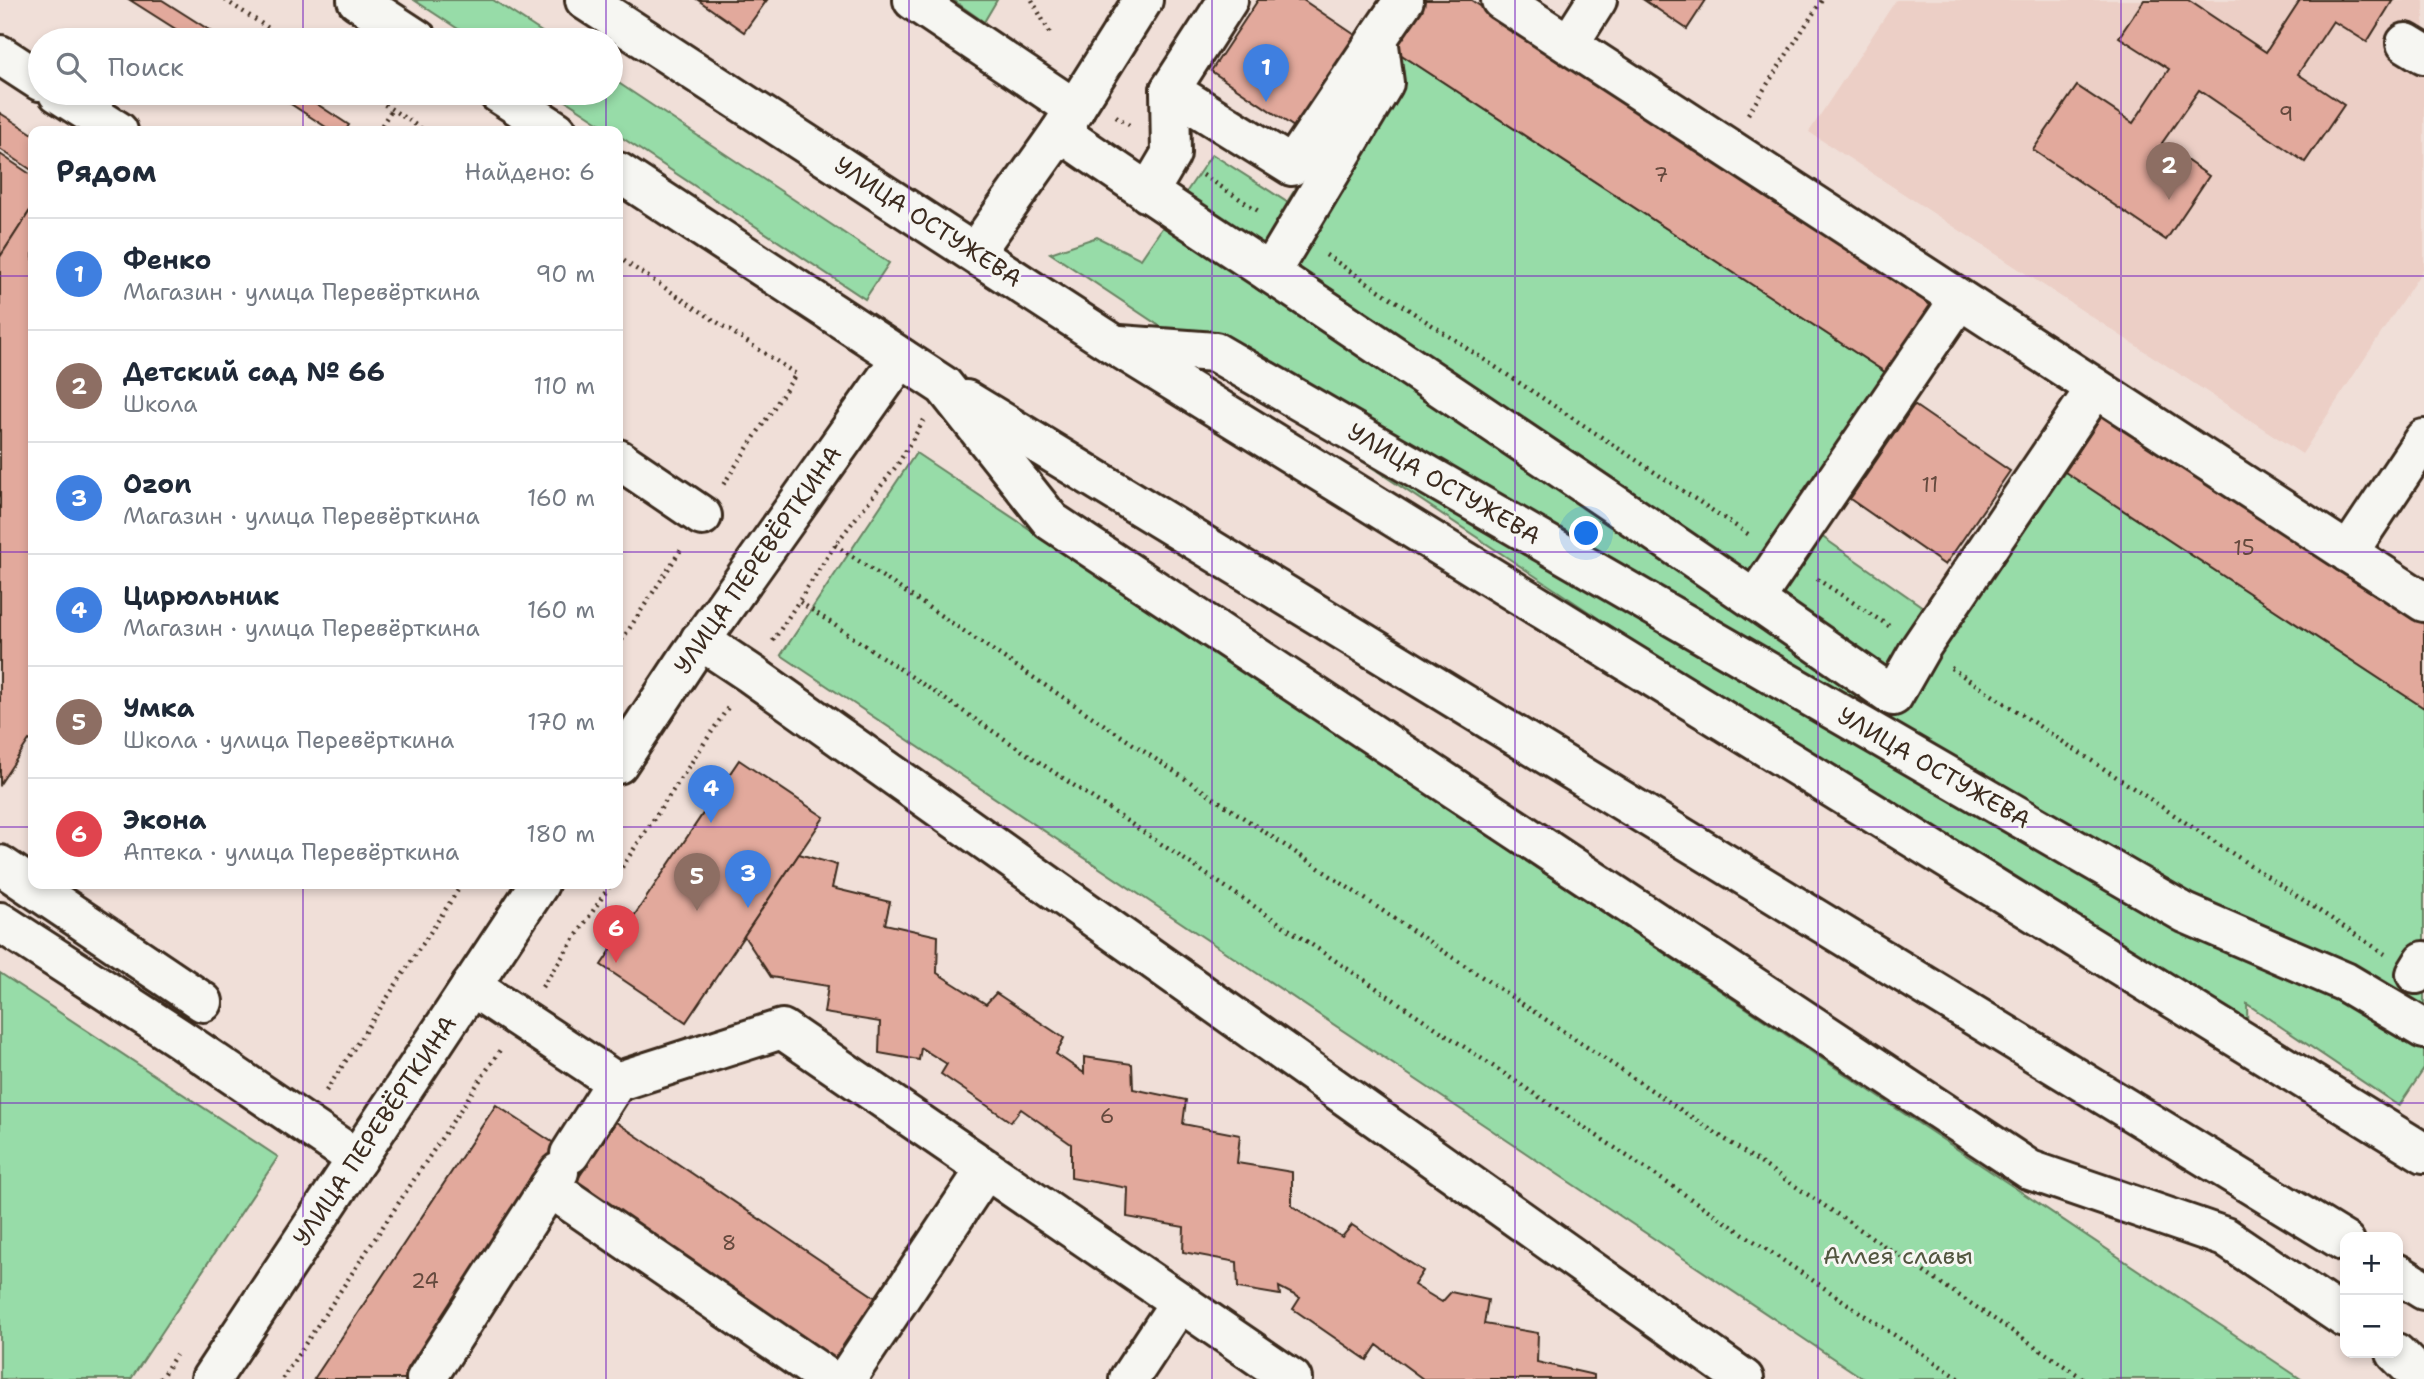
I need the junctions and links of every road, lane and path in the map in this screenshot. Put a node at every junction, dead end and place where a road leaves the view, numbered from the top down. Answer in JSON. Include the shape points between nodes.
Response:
{"nodes":[{"id":1,"x":225,"y":0,"type":"edge"},
{"id":2,"x":357,"y":0,"type":"edge"},
{"id":3,"x":585,"y":0,"type":"edge"},
{"id":4,"x":913,"y":0,"type":"edge"},
{"id":5,"x":1032,"y":0,"type":"edge"},
{"id":6,"x":1143,"y":0,"type":"edge"},
{"id":7,"x":1228,"y":0,"type":"edge"},
{"id":8,"x":1404,"y":0,"type":"edge"},
{"id":9,"x":1502,"y":0,"type":"edge"},
{"id":10,"x":1597,"y":0,"type":"edge"},
{"id":11,"x":1822,"y":0,"type":"edge"},
{"id":12,"x":268,"y":28,"type":"edge"},
{"id":13,"x":400,"y":28,"type":"edge"},
{"id":14,"x":1051,"y":35,"type":"dead end"},
{"id":15,"x":1378,"y":38,"type":"junction"},
{"id":16,"x":1569,"y":44,"type":"junction"},
{"id":17,"x":0,"y":55,"type":"edge"},
{"id":18,"x":28,"y":73,"type":"edge"},
{"id":19,"x":1170,"y":90,"type":"junction"},
{"id":20,"x":77,"y":105,"type":"edge"},
{"id":21,"x":386,"y":105,"type":"edge"},
{"id":22,"x":516,"y":105,"type":"edge"},
{"id":23,"x":392,"y":109,"type":"junction"},
{"id":24,"x":1067,"y":120,"type":"junction"},
{"id":25,"x":110,"y":126,"type":"edge"},
{"id":26,"x":381,"y":126,"type":"edge"},
{"id":27,"x":418,"y":126,"type":"edge"},
{"id":28,"x":548,"y":126,"type":"edge"},
{"id":29,"x":1727,"y":148,"type":"junction"},
{"id":30,"x":623,"y":175,"type":"edge"},
{"id":31,"x":1148,"y":193,"type":"junction"},
{"id":32,"x":975,"y":252,"type":"junction"},
{"id":33,"x":623,"y":260,"type":"edge"},
{"id":34,"x":1270,"y":273,"type":"junction"},
{"id":35,"x":1959,"y":300,"type":"junction"},
{"id":36,"x":1115,"y":345,"type":"junction"},
{"id":37,"x":901,"y":358,"type":"junction"},
{"id":38,"x":796,"y":374,"type":"dead end"},
{"id":39,"x":944,"y":386,"type":"junction"},
{"id":40,"x":2095,"y":389,"type":"junction"},
{"id":41,"x":2424,"y":439,"type":"edge"},
{"id":42,"x":623,"y":462,"type":"edge"},
{"id":43,"x":702,"y":516,"type":"dead end"},
{"id":44,"x":835,"y":545,"type":"junction"},
{"id":45,"x":2348,"y":553,"type":"junction"},
{"id":46,"x":1755,"y":599,"type":"junction"},
{"id":47,"x":800,"y":601,"type":"junction"},
{"id":48,"x":2424,"y":602,"type":"edge"},
{"id":49,"x":701,"y":640,"type":"junction"},
{"id":50,"x":751,"y":674,"type":"junction"},
{"id":51,"x":623,"y":757,"type":"edge"},
{"id":52,"x":0,"y":865,"type":"edge"},
{"id":53,"x":623,"y":866,"type":"edge"},
{"id":54,"x":28,"y":884,"type":"edge"},
{"id":55,"x":36,"y":889,"type":"edge"},
{"id":56,"x":536,"y":889,"type":"edge"},
{"id":57,"x":608,"y":889,"type":"edge"},
{"id":58,"x":0,"y":922,"type":"edge"},
{"id":59,"x":471,"y":986,"type":"junction"},
{"id":60,"x":203,"y":1002,"type":"dead end"},
{"id":61,"x":521,"y":1019,"type":"junction"},
{"id":62,"x":2424,"y":1029,"type":"edge"},
{"id":63,"x":616,"y":1082,"type":"junction"},
{"id":64,"x":2424,"y":1153,"type":"edge"},
{"id":65,"x":356,"y":1159,"type":"junction"},
{"id":66,"x":986,"y":1169,"type":"junction"},
{"id":67,"x":559,"y":1171,"type":"junction"},
{"id":68,"x":2340,"y":1239,"type":"edge"},
{"id":69,"x":2403,"y":1277,"type":"edge"},
{"id":70,"x":2424,"y":1290,"type":"edge"},
{"id":71,"x":1180,"y":1302,"type":"junction"},
{"id":72,"x":2340,"y":1315,"type":"edge"},
{"id":73,"x":2401,"y":1358,"type":"edge"},
{"id":74,"x":211,"y":1379,"type":"edge"},
{"id":75,"x":282,"y":1379,"type":"edge"},
{"id":76,"x":426,"y":1379,"type":"edge"},
{"id":77,"x":830,"y":1379,"type":"edge"},
{"id":78,"x":846,"y":1379,"type":"edge"},
{"id":79,"x":1129,"y":1379,"type":"edge"},
{"id":80,"x":1292,"y":1379,"type":"edge"},
{"id":81,"x":1744,"y":1379,"type":"edge"},
{"id":82,"x":1959,"y":1379,"type":"edge"},
{"id":83,"x":2084,"y":1379,"type":"edge"},
{"id":84,"x":2422,"y":1379,"type":"edge"}],
"edges":[{"from":1,"to":12,"type":"path"},
{"from":2,"to":13,"type":"main road"},
{"from":3,"to":32,"type":"main road","name":"УЛИЦА ОСТУЖЕВА"},
{"from":4,"to":24,"type":"main road"},
{"from":5,"to":14,"type":"path"},
{"from":6,"to":24,"type":"main road"},
{"from":7,"to":19,"type":"main road"},
{"from":8,"to":15,"type":"main road"},
{"from":9,"to":16,"type":"main road"},
{"from":10,"to":16,"type":"main road"},
{"from":11,"to":29,"type":"path"},
{"from":15,"to":19,"type":"main road","via":[[1293,166]]},
{"from":15,"to":34,"type":"main road","via":[[1384,83]]},
{"from":16,"to":29,"type":"main road"},
{"from":17,"to":18,"type":"main road"},
{"from":19,"to":31,"type":"main road","via":[[1171,154]]},
{"from":20,"to":25,"type":"main road"},
{"from":21,"to":23,"type":"path"},
{"from":22,"to":28,"type":"main road"},
{"from":23,"to":26,"type":"path"},
{"from":23,"to":27,"type":"path"},
{"from":24,"to":31,"type":"main road"},
{"from":24,"to":32,"type":"main road"},
{"from":29,"to":35,"type":"main road"},
{"from":30,"to":37,"type":"main road"},
{"from":31,"to":34,"type":"main road"},
{"from":32,"to":36,"type":"main road","name":"УЛИЦА ОСТУЖЕВА"},
{"from":33,"to":38,"type":"path"},
{"from":34,"to":46,"type":"main road"},
{"from":35,"to":40,"type":"main road"},
{"from":35,"to":46,"type":"main road"},
{"from":36,"to":62,"type":"main road","name":"УЛИЦА ОСТУЖЕВА","via":[[1215,352],[2185,912],[2345,982]]},
{"from":36,"to":64,"type":"main road"},
{"from":37,"to":39,"type":"main road"},
{"from":37,"to":49,"type":"main road","name":"УЛИЦА ПЕРЕВЁРТКИНА"},
{"from":39,"to":44,"type":"path","via":[[898,464]]},
{"from":39,"to":68,"type":"main road"},
{"from":39,"to":72,"type":"main road","via":[[1051,521],[2031,1170],[2225,1237]]},
{"from":40,"to":45,"type":"main road"},
{"from":40,"to":46,"type":"main road","via":[[1893,695]]},
{"from":41,"to":45,"type":"main road"},
{"from":42,"to":43,"type":"main road"},
{"from":44,"to":47,"type":"path"},
{"from":44,"to":83,"type":"path"},
{"from":45,"to":48,"type":"main road"},
{"from":47,"to":50,"type":"path"},
{"from":47,"to":82,"type":"path"},
{"from":49,"to":50,"type":"main road"},
{"from":49,"to":51,"type":"main road","name":"УЛИЦА ПЕРЕВЁРТКИНА"},
{"from":50,"to":53,"type":"path"},
{"from":50,"to":81,"type":"main road"},
{"from":52,"to":54,"type":"main road"},
{"from":55,"to":60,"type":"main road"},
{"from":56,"to":59,"type":"main road","name":"УЛИЦА ПЕРЕВЁРТКИНА"},
{"from":57,"to":61,"type":"path"},
{"from":58,"to":65,"type":"main road"},
{"from":59,"to":61,"type":"main road"},
{"from":59,"to":65,"type":"main road","name":"УЛИЦА ПЕРЕВЁРТКИНА"},
{"from":61,"to":63,"type":"main road"},
{"from":61,"to":75,"type":"path"},
{"from":63,"to":66,"type":"main road","via":[[782,1029]]},
{"from":63,"to":67,"type":"main road"},
{"from":65,"to":74,"type":"main road","name":"УЛИЦА ПЕРЕВЁРТКИНА"},
{"from":66,"to":71,"type":"main road"},
{"from":66,"to":78,"type":"main road"},
{"from":67,"to":76,"type":"main road"},
{"from":67,"to":77,"type":"main road"},
{"from":69,"to":70,"type":"main road"},
{"from":71,"to":79,"type":"main road"},
{"from":71,"to":80,"type":"main road"},
{"from":73,"to":84,"type":"main road"}]}
